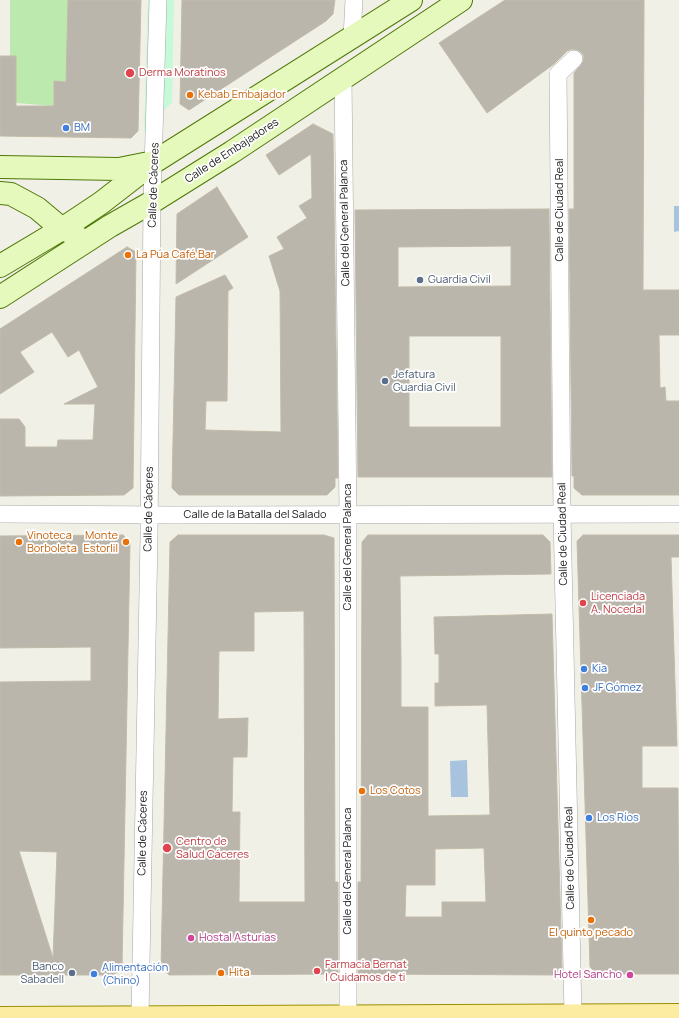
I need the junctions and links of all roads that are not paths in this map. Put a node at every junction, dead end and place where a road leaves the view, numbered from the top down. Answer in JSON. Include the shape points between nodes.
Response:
{"nodes":[{"id":1,"x":158,"y":0,"type":"edge"},
{"id":2,"x":354,"y":0,"type":"edge"},
{"id":3,"x":411,"y":0,"type":"edge"},
{"id":4,"x":460,"y":0,"type":"edge"},
{"id":5,"x":352,"y":38,"type":"junction"},
{"id":6,"x":574,"y":58,"type":"dead end"},
{"id":7,"x":343,"y":77,"type":"junction"},
{"id":8,"x":154,"y":162,"type":"junction"},
{"id":9,"x":0,"y":167,"type":"edge"},
{"id":10,"x":0,"y":193,"type":"edge"},
{"id":11,"x":152,"y":202,"type":"junction"},
{"id":12,"x":110,"y":226,"type":"junction"},
{"id":13,"x":62,"y":229,"type":"junction"},
{"id":14,"x":0,"y":266,"type":"edge"},
{"id":15,"x":0,"y":297,"type":"edge"},
{"id":16,"x":0,"y":514,"type":"edge"},
{"id":17,"x":562,"y":514,"type":"junction"},
{"id":18,"x":679,"y":514,"type":"edge"},
{"id":19,"x":149,"y":515,"type":"junction"},
{"id":20,"x":348,"y":515,"type":"junction"},
{"id":21,"x":573,"y":1015,"type":"junction"},
{"id":22,"x":679,"y":1015,"type":"edge"},
{"id":23,"x":348,"y":1016,"type":"junction"},
{"id":24,"x":140,"y":1017,"type":"edge"},
{"id":25,"x":0,"y":1018,"type":"edge"}],
"edges":[{"from":1,"to":8,"type":"street","name":"Calle de Cáceres"},
{"from":2,"to":5,"type":"street"},
{"from":3,"to":5,"type":"main road"},
{"from":4,"to":7,"type":"main road","name":"Calle de Embajadores"},
{"from":5,"to":8,"type":"main road"},
{"from":6,"to":17,"type":"street","name":"Calle de Ciudad Real","via":[[558,74]]},
{"from":7,"to":11,"type":"main road","name":"Calle de Embajadores"},
{"from":7,"to":20,"type":"street","name":"Calle del General Palanca"},
{"from":8,"to":9,"type":"main road","via":[[119,169]]},
{"from":8,"to":11,"type":"street","name":"Calle de Cáceres"},
{"from":8,"to":13,"type":"main road"},
{"from":10,"to":13,"type":"main road","via":[[11,194],[40,209]]},
{"from":11,"to":12,"type":"main road","name":"Calle de Embajadores"},
{"from":11,"to":19,"type":"street","name":"Calle de Cáceres"},
{"from":12,"to":13,"type":"main road","via":[[80,236]]},
{"from":12,"to":15,"type":"main road","name":"Calle de Embajadores"},
{"from":13,"to":14,"type":"main road"},
{"from":16,"to":19,"type":"street","name":"Calle de la Batalla del Salado"},
{"from":17,"to":18,"type":"street","name":"Calle de la Batalla del Salado"},
{"from":17,"to":20,"type":"street","name":"Calle de la Batalla del Salado"},
{"from":17,"to":21,"type":"street","name":"Calle de Ciudad Real"},
{"from":19,"to":20,"type":"street","name":"Calle de la Batalla del Salado"},
{"from":19,"to":24,"type":"street","name":"Calle de Cáceres"},
{"from":20,"to":23,"type":"street","name":"Calle del General Palanca"},
{"from":21,"to":22,"type":"main road"},
{"from":21,"to":23,"type":"main road"},
{"from":23,"to":24,"type":"main road"},
{"from":24,"to":25,"type":"main road"}]}
